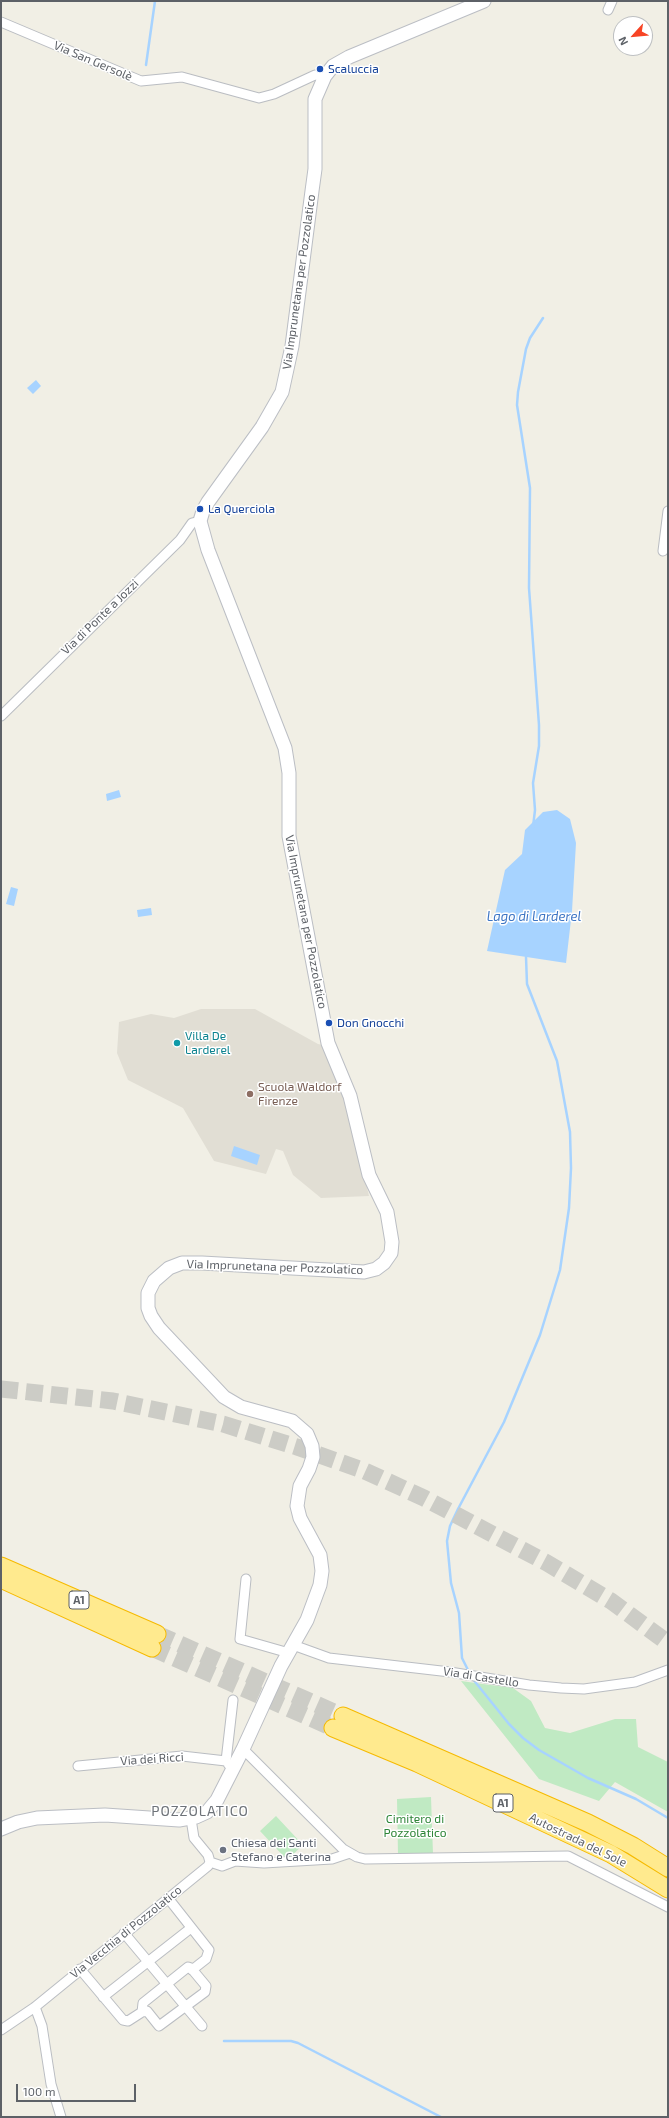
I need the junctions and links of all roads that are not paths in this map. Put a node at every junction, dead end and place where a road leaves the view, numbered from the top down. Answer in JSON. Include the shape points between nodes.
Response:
{"nodes":[{"id":1,"x":484,"y":1,"type":"edge"},
{"id":2,"x":612,"y":1,"type":"edge"},
{"id":3,"x":608,"y":10,"type":"dead end"},
{"id":4,"x":1,"y":22,"type":"edge"},
{"id":5,"x":325,"y":76,"type":"junction"},
{"id":6,"x":668,"y":511,"type":"edge"},
{"id":7,"x":200,"y":521,"type":"junction"},
{"id":8,"x":663,"y":551,"type":"dead end"},
{"id":9,"x":1,"y":716,"type":"edge"},
{"id":10,"x":1,"y":1566,"type":"edge"},
{"id":11,"x":1,"y":1579,"type":"edge"},
{"id":12,"x":246,"y":1579,"type":"dead end"},
{"id":13,"x":291,"y":1649,"type":"junction"},
{"id":14,"x":668,"y":1670,"type":"edge"},
{"id":15,"x":233,"y":1700,"type":"dead end"},
{"id":16,"x":243,"y":1750,"type":"junction"},
{"id":17,"x":230,"y":1764,"type":"junction"},
{"id":18,"x":78,"y":1766,"type":"dead end"},
{"id":19,"x":191,"y":1819,"type":"junction"},
{"id":20,"x":1,"y":1829,"type":"edge"},
{"id":21,"x":350,"y":1853,"type":"junction"},
{"id":22,"x":210,"y":1862,"type":"junction"},
{"id":23,"x":668,"y":1868,"type":"edge"},
{"id":24,"x":668,"y":1889,"type":"edge"},
{"id":25,"x":168,"y":1898,"type":"junction"},
{"id":26,"x":668,"y":1907,"type":"edge"},
{"id":27,"x":191,"y":1928,"type":"junction"},
{"id":28,"x":124,"y":1933,"type":"junction"},
{"id":29,"x":148,"y":1962,"type":"junction"},
{"id":30,"x":80,"y":1969,"type":"junction"},
{"id":31,"x":192,"y":1970,"type":"junction"},
{"id":32,"x":167,"y":1984,"type":"junction"},
{"id":33,"x":103,"y":1996,"type":"junction"},
{"id":34,"x":35,"y":2007,"type":"junction"},
{"id":35,"x":185,"y":2007,"type":"junction"},
{"id":36,"x":142,"y":2012,"type":"junction"},
{"id":37,"x":202,"y":2026,"type":"dead end"},
{"id":38,"x":1,"y":2030,"type":"edge"},
{"id":39,"x":61,"y":2117,"type":"edge"}],
"edges":[{"from":1,"to":5,"type":"main road","name":"Via Imprunetana per Pozzolatico","via":[[349,57],[333,66]]},
{"from":2,"to":3,"type":"street"},
{"from":4,"to":5,"type":"street","name":"Via San Gersolè","via":[[141,81],[182,77],[259,98],[315,75]]},
{"from":5,"to":7,"type":"main road","name":"Via Imprunetana per Pozzolatico","via":[[315,99],[312,192],[292,346],[282,392],[262,427],[202,511]]},
{"from":6,"to":8,"type":"street"},
{"from":7,"to":9,"type":"street","name":"Via di Ponte a Jozzi","via":[[192,523],[180,540]]},
{"from":7,"to":13,"type":"main road","name":"Via Imprunetana per Pozzolatico","via":[[208,550],[285,748],[289,773],[289,836],[328,1043],[350,1096],[369,1175],[385,1204],[392,1237],[388,1259],[371,1271],[355,1273],[189,1262],[175,1265],[163,1272],[154,1281],[148,1293],[148,1308],[154,1322],[224,1398],[241,1407],[292,1421],[302,1429],[310,1441],[313,1451],[312,1463],[300,1486],[297,1506],[300,1518],[320,1555],[322,1578],[315,1602]]},
{"from":10,"to":11,"type":"highway","number":"A1","via":[[155,1641]]},
{"from":12,"to":13,"type":"street","via":[[240,1639]]},
{"from":13,"to":14,"type":"street","name":"Via di Castello","via":[[329,1658],[502,1679],[529,1685],[584,1689],[635,1682]]},
{"from":13,"to":16,"type":"main road","name":"Via Imprunetana per Pozzolatico"},
{"from":15,"to":17,"type":"street","name":"Via Imprunetana per Pozzolatico"},
{"from":16,"to":17,"type":"main road","name":"Via Imprunetana per Pozzolatico"},
{"from":16,"to":21,"type":"street"},
{"from":17,"to":18,"type":"street","name":"Via dei Ricci","via":[[182,1756]]},
{"from":17,"to":19,"type":"main road","name":"Via Imprunetana per Pozzolatico","via":[[212,1806],[207,1812]]},
{"from":19,"to":20,"type":"main road","name":"Via Imprunetana per Pozzolatico","via":[[62,1816],[28,1819]]},
{"from":19,"to":22,"type":"street","via":[[194,1838],[208,1855]]},
{"from":21,"to":22,"type":"street","via":[[332,1859],[264,1863],[235,1861],[222,1866]]},
{"from":21,"to":26,"type":"street","via":[[365,1859],[568,1856]]},
{"from":22,"to":25,"type":"street","name":"Via Vecchia di Pozzolatico"},
{"from":23,"to":24,"type":"highway","name":"Autostrada del Sole","number":"A1","via":[[588,1823],[338,1722],[417,1763],[611,1854]]},
{"from":25,"to":27,"type":"street"},
{"from":25,"to":28,"type":"street","name":"Via Vecchia di Pozzolatico"},
{"from":27,"to":29,"type":"street"},
{"from":27,"to":31,"type":"street","via":[[209,1950],[206,1959]]},
{"from":28,"to":29,"type":"street"},
{"from":28,"to":30,"type":"street","name":"Via Vecchia di Pozzolatico"},
{"from":29,"to":32,"type":"street"},
{"from":29,"to":33,"type":"street"},
{"from":30,"to":33,"type":"street"},
{"from":30,"to":34,"type":"street","name":"Via Vecchia di Pozzolatico"},
{"from":31,"to":32,"type":"street","via":[[188,1967]]},
{"from":31,"to":35,"type":"street","via":[[206,1989]]},
{"from":32,"to":35,"type":"street"},
{"from":32,"to":36,"type":"street","via":[[143,2003]]},
{"from":33,"to":36,"type":"street","via":[[123,2020],[128,2021]]},
{"from":34,"to":38,"type":"street","name":"Via Vecchia di Pozzolatico"},
{"from":34,"to":39,"type":"street","via":[[42,2026],[51,2084]]},
{"from":35,"to":36,"type":"street","via":[[159,2026],[146,2012]]},
{"from":35,"to":37,"type":"street"}]}
